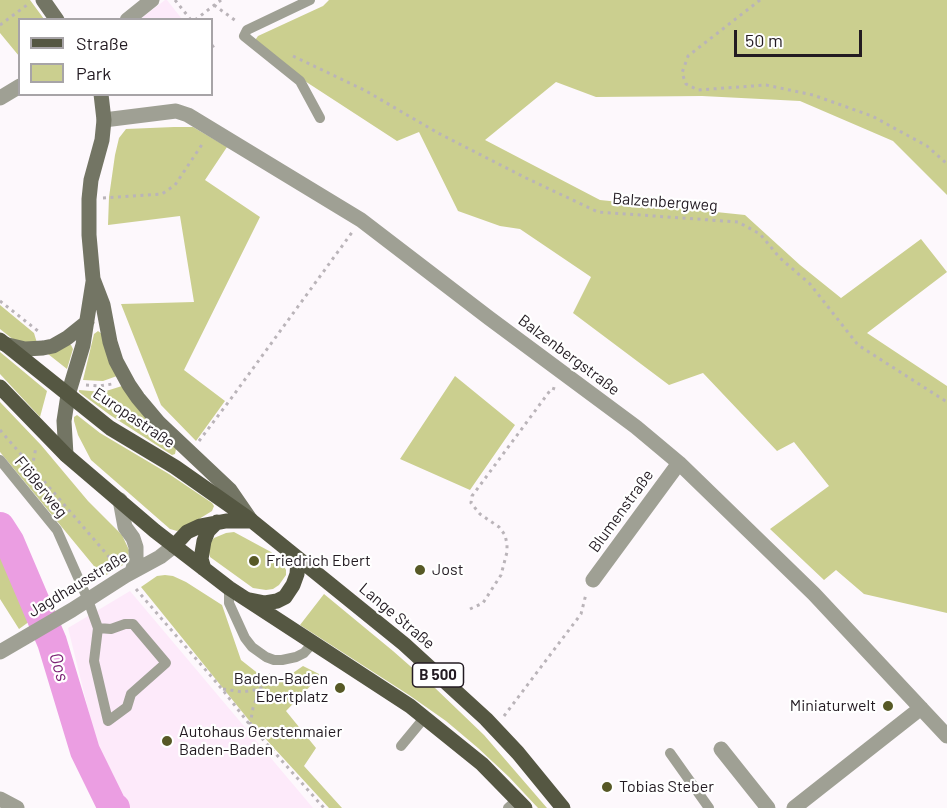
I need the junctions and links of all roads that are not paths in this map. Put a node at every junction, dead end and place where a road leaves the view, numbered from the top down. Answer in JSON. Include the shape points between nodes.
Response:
{"nodes":[{"id":1,"x":43,"y":0,"type":"edge"},
{"id":2,"x":152,"y":0,"type":"edge"},
{"id":3,"x":310,"y":0,"type":"edge"},
{"id":4,"x":56,"y":18,"type":"edge"},
{"id":5,"x":130,"y":18,"type":"edge"},
{"id":6,"x":18,"y":87,"type":"edge"},
{"id":7,"x":100,"y":96,"type":"edge"},
{"id":8,"x":0,"y":98,"type":"edge"},
{"id":9,"x":320,"y":118,"type":"dead end"},
{"id":10,"x":104,"y":120,"type":"junction"},
{"id":11,"x":93,"y":279,"type":"junction"},
{"id":12,"x":87,"y":322,"type":"junction"},
{"id":13,"x":2,"y":342,"type":"edge"},
{"id":14,"x":0,"y":387,"type":"edge"},
{"id":15,"x":68,"y":395,"type":"junction"},
{"id":16,"x":66,"y":455,"type":"junction"},
{"id":17,"x":0,"y":460,"type":"edge"},
{"id":18,"x":679,"y":463,"type":"junction"},
{"id":19,"x":120,"y":500,"type":"junction"},
{"id":20,"x":252,"y":521,"type":"junction"},
{"id":21,"x":217,"y":522,"type":"junction"},
{"id":22,"x":174,"y":546,"type":"junction"},
{"id":23,"x":298,"y":559,"type":"junction"},
{"id":24,"x":204,"y":568,"type":"junction"},
{"id":25,"x":133,"y":579,"type":"junction"},
{"id":26,"x":592,"y":580,"type":"road end"},
{"id":27,"x":229,"y":588,"type":"junction"},
{"id":28,"x":245,"y":599,"type":"junction"},
{"id":29,"x":88,"y":600,"type":"junction"},
{"id":30,"x":98,"y":628,"type":"junction"},
{"id":31,"x":313,"y":643,"type":"junction"},
{"id":32,"x":0,"y":651,"type":"edge"},
{"id":33,"x":921,"y":708,"type":"junction"},
{"id":34,"x":425,"y":717,"type":"junction"},
{"id":35,"x":947,"y":736,"type":"edge"},
{"id":36,"x":401,"y":746,"type":"dead end"},
{"id":37,"x":721,"y":749,"type":"dead end"},
{"id":38,"x":670,"y":753,"type":"dead end"},
{"id":39,"x":0,"y":799,"type":"edge"},
{"id":40,"x":517,"y":805,"type":"edge"},
{"id":41,"x":17,"y":808,"type":"edge"},
{"id":42,"x":563,"y":808,"type":"edge"},
{"id":43,"x":709,"y":808,"type":"edge"},
{"id":44,"x":768,"y":808,"type":"edge"},
{"id":45,"x":794,"y":808,"type":"edge"}],
"edges":[{"from":1,"to":4,"type":"street"},
{"from":2,"to":5,"type":"street"},
{"from":3,"to":9,"type":"lane","via":[[247,30],[244,36],[300,81]]},
{"from":6,"to":8,"type":"street"},
{"from":7,"to":10,"type":"street","name":"Lange Straße"},
{"from":10,"to":11,"type":"street","name":"Lange Straße","via":[[89,199]]},
{"from":10,"to":18,"type":"street","name":"Balzenbergstraße","via":[[176,111],[212,129],[361,220]]},
{"from":11,"to":12,"type":"street","name":"Lange Straße"},
{"from":11,"to":20,"type":"street","name":"Lange Straße","via":[[124,377],[159,423],[230,490]]},
{"from":12,"to":13,"type":"street","via":[[53,346],[25,349]]},
{"from":12,"to":15,"type":"street","name":"Lange Straße"},
{"from":13,"to":15,"type":"main road","name":"Europastraße","number":"B 500"},
{"from":14,"to":16,"type":"main road","number":"B 500"},
{"from":15,"to":16,"type":"street","name":"Lange Straße","via":[[64,421]]},
{"from":15,"to":20,"type":"main road","name":"Europastraße","number":"B 500"},
{"from":16,"to":19,"type":"main road","number":"B 500"},
{"from":17,"to":29,"type":"lane","name":"Flößerweg","via":[[57,530]]},
{"from":18,"to":26,"type":"street","name":"Blumenstraße"},
{"from":18,"to":33,"type":"street","name":"Balzenbergstraße","via":[[814,594]]},
{"from":19,"to":22,"type":"main road","number":"B 500"},
{"from":19,"to":25,"type":"street","via":[[125,527],[136,547]]},
{"from":20,"to":21,"type":"main road"},
{"from":20,"to":23,"type":"main road","name":"Lange Straße","number":"B 500"},
{"from":21,"to":22,"type":"main road","via":[[188,532]]},
{"from":21,"to":24,"type":"main road","via":[[204,541]]},
{"from":22,"to":24,"type":"main road","number":"B 500"},
{"from":22,"to":25,"type":"street","name":"Jagdhausstraße"},
{"from":23,"to":28,"type":"main road","via":[[297,574],[285,597],[265,603]]},
{"from":23,"to":42,"type":"main road","name":"Lange Straße","number":"B 500","via":[[464,698],[514,748]]},
{"from":24,"to":27,"type":"main road","number":"B 500"},
{"from":25,"to":29,"type":"street","name":"Jagdhausstraße"},
{"from":27,"to":28,"type":"main road","number":"B 500"},
{"from":27,"to":31,"type":"lane","via":[[229,603],[245,638],[266,657],[296,657]]},
{"from":28,"to":31,"type":"main road","number":"B 500"},
{"from":29,"to":30,"type":"lane","name":"Flößerweg"},
{"from":29,"to":32,"type":"street","name":"Jagdhausstraße"},
{"from":30,"to":30,"type":"lane","via":[[94,661],[108,721],[127,707],[131,694],[165,663],[133,624]]},
{"from":31,"to":34,"type":"main road","number":"B 500"},
{"from":33,"to":35,"type":"street","name":"Balzenbergstraße"},
{"from":33,"to":45,"type":"street"},
{"from":34,"to":36,"type":"lane"},
{"from":34,"to":40,"type":"main road","number":"B 500","via":[[482,764]]},
{"from":37,"to":44,"type":"street"},
{"from":38,"to":43,"type":"lane"},
{"from":39,"to":41,"type":"street"}]}
